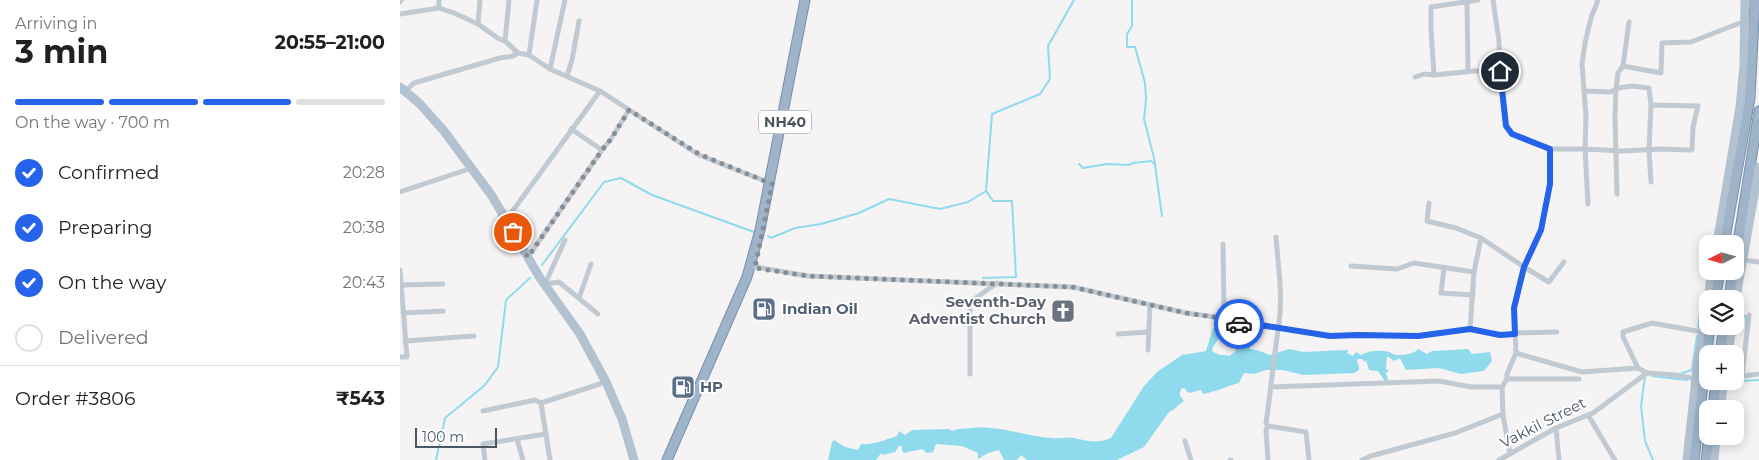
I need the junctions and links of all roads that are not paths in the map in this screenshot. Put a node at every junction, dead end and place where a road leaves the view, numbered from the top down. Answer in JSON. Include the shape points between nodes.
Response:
{"nodes":[{"id":1,"x":439,"y":0,"type":"edge"},
{"id":2,"x":480,"y":0,"type":"edge"},
{"id":3,"x":509,"y":0,"type":"edge"},
{"id":4,"x":537,"y":0,"type":"edge"},
{"id":5,"x":565,"y":0,"type":"edge"},
{"id":6,"x":1478,"y":0,"type":"edge"},
{"id":7,"x":1494,"y":0,"type":"edge"},
{"id":8,"x":1596,"y":0,"type":"edge"},
{"id":9,"x":1745,"y":0,"type":"edge"},
{"id":10,"x":1755,"y":0,"type":"edge"},
{"id":11,"x":1467,"y":2,"type":"junction"},
{"id":12,"x":807,"y":3,"type":"edge"},
{"id":13,"x":439,"y":8,"type":"junction"},
{"id":14,"x":400,"y":14,"type":"edge"},
{"id":15,"x":579,"y":21,"type":"dead end"},
{"id":16,"x":1745,"y":21,"type":"junction"},
{"id":17,"x":1629,"y":22,"type":"dead end"},
{"id":18,"x":478,"y":24,"type":"junction"},
{"id":19,"x":505,"y":41,"type":"junction"},
{"id":20,"x":518,"y":53,"type":"junction"},
{"id":21,"x":529,"y":55,"type":"junction"},
{"id":22,"x":1623,"y":66,"type":"junction"},
{"id":23,"x":550,"y":69,"type":"junction"},
{"id":24,"x":1500,"y":71,"type":"junction"},
{"id":25,"x":1468,"y":72,"type":"junction"},
{"id":26,"x":1434,"y":75,"type":"junction"},
{"id":27,"x":567,"y":76,"type":"junction"},
{"id":28,"x":1415,"y":77,"type":"dead end"},
{"id":29,"x":1616,"y":89,"type":"junction"},
{"id":30,"x":402,"y":91,"type":"edge"},
{"id":31,"x":600,"y":91,"type":"junction"},
{"id":32,"x":1584,"y":91,"type":"junction"},
{"id":33,"x":1651,"y":104,"type":"junction"},
{"id":34,"x":629,"y":110,"type":"junction"},
{"id":35,"x":1759,"y":111,"type":"edge"},
{"id":36,"x":571,"y":129,"type":"junction"},
{"id":37,"x":1550,"y":149,"type":"junction"},
{"id":38,"x":1585,"y":149,"type":"junction"},
{"id":39,"x":602,"y":150,"type":"junction"},
{"id":40,"x":1649,"y":150,"type":"junction"},
{"id":41,"x":1616,"y":151,"type":"junction"},
{"id":42,"x":1759,"y":167,"type":"edge"},
{"id":43,"x":468,"y":168,"type":"junction"},
{"id":44,"x":1651,"y":182,"type":"dead end"},
{"id":45,"x":770,"y":184,"type":"junction"},
{"id":46,"x":400,"y":192,"type":"edge"},
{"id":47,"x":1617,"y":194,"type":"dead end"},
{"id":48,"x":1429,"y":203,"type":"dead end"},
{"id":49,"x":1588,"y":204,"type":"dead end"},
{"id":50,"x":506,"y":220,"type":"junction"},
{"id":51,"x":1718,"y":235,"type":"edge"},
{"id":52,"x":1726,"y":235,"type":"edge"},
{"id":53,"x":1742,"y":235,"type":"edge"},
{"id":54,"x":1276,"y":238,"type":"dead end"},
{"id":55,"x":1481,"y":238,"type":"junction"},
{"id":56,"x":1744,"y":238,"type":"edge"},
{"id":57,"x":565,"y":240,"type":"dead end"},
{"id":58,"x":1223,"y":244,"type":"dead end"},
{"id":59,"x":528,"y":257,"type":"junction"},
{"id":60,"x":1744,"y":261,"type":"edge"},
{"id":61,"x":1564,"y":262,"type":"dead end"},
{"id":62,"x":1759,"y":262,"type":"edge"},
{"id":63,"x":591,"y":264,"type":"dead end"},
{"id":64,"x":1351,"y":266,"type":"dead end"},
{"id":65,"x":753,"y":267,"type":"junction"},
{"id":66,"x":1524,"y":267,"type":"junction"},
{"id":67,"x":1444,"y":268,"type":"junction"},
{"id":68,"x":400,"y":270,"type":"edge"},
{"id":69,"x":533,"y":271,"type":"junction"},
{"id":70,"x":1474,"y":272,"type":"junction"},
{"id":71,"x":1718,"y":280,"type":"edge"},
{"id":72,"x":997,"y":283,"type":"junction"},
{"id":73,"x":443,"y":284,"type":"dead end"},
{"id":74,"x":545,"y":284,"type":"junction"},
{"id":75,"x":401,"y":285,"type":"junction"},
{"id":76,"x":1717,"y":289,"type":"joint"},
{"id":77,"x":1728,"y":290,"type":"edge"},
{"id":78,"x":1473,"y":295,"type":"junction"},
{"id":79,"x":579,"y":298,"type":"junction"},
{"id":80,"x":1150,"y":305,"type":"junction"},
{"id":81,"x":443,"y":311,"type":"dead end"},
{"id":82,"x":403,"y":313,"type":"junction"},
{"id":83,"x":598,"y":314,"type":"dead end"},
{"id":84,"x":1749,"y":314,"type":"dead end"},
{"id":85,"x":1222,"y":318,"type":"junction"},
{"id":86,"x":1278,"y":329,"type":"junction"},
{"id":87,"x":1470,"y":329,"type":"junction"},
{"id":88,"x":1699,"y":331,"type":"edge"},
{"id":89,"x":1148,"y":332,"type":"junction"},
{"id":90,"x":1556,"y":332,"type":"dead end"},
{"id":91,"x":1118,"y":334,"type":"dead end"},
{"id":92,"x":1515,"y":334,"type":"junction"},
{"id":93,"x":474,"y":336,"type":"dead end"},
{"id":94,"x":406,"y":341,"type":"junction"},
{"id":95,"x":1148,"y":350,"type":"dead end"},
{"id":96,"x":1516,"y":353,"type":"junction"},
{"id":97,"x":400,"y":357,"type":"edge"},
{"id":98,"x":1744,"y":358,"type":"edge"},
{"id":99,"x":1638,"y":368,"type":"junction"},
{"id":100,"x":1647,"y":373,"type":"junction"},
{"id":101,"x":970,"y":374,"type":"dead end"},
{"id":102,"x":1759,"y":374,"type":"edge"},
{"id":103,"x":1744,"y":376,"type":"edge"},
{"id":104,"x":1507,"y":379,"type":"junction"},
{"id":105,"x":1579,"y":379,"type":"dead end"},
{"id":106,"x":1699,"y":380,"type":"junction"},
{"id":107,"x":604,"y":382,"type":"junction"},
{"id":108,"x":1271,"y":387,"type":"junction"},
{"id":109,"x":1502,"y":387,"type":"junction"},
{"id":110,"x":541,"y":403,"type":"junction"},
{"id":111,"x":483,"y":411,"type":"dead end"},
{"id":112,"x":1503,"y":414,"type":"junction"},
{"id":113,"x":1588,"y":415,"type":"junction"},
{"id":114,"x":1268,"y":426,"type":"junction"},
{"id":115,"x":1556,"y":428,"type":"junction"},
{"id":116,"x":546,"y":434,"type":"junction"},
{"id":117,"x":517,"y":438,"type":"junction"},
{"id":118,"x":1185,"y":441,"type":"dead end"},
{"id":119,"x":1708,"y":445,"type":"edge"},
{"id":120,"x":1715,"y":445,"type":"edge"},
{"id":121,"x":1510,"y":454,"type":"junction"},
{"id":122,"x":485,"y":460,"type":"edge"},
{"id":123,"x":522,"y":460,"type":"edge"},
{"id":124,"x":550,"y":460,"type":"edge"},
{"id":125,"x":630,"y":460,"type":"edge"},
{"id":126,"x":634,"y":460,"type":"edge"},
{"id":127,"x":667,"y":460,"type":"edge"},
{"id":128,"x":672,"y":460,"type":"edge"},
{"id":129,"x":1190,"y":460,"type":"edge"},
{"id":130,"x":1268,"y":460,"type":"edge"},
{"id":131,"x":1309,"y":460,"type":"edge"},
{"id":132,"x":1362,"y":460,"type":"edge"},
{"id":133,"x":1498,"y":460,"type":"edge"},
{"id":134,"x":1559,"y":460,"type":"edge"},
{"id":135,"x":1615,"y":460,"type":"edge"},
{"id":136,"x":1687,"y":460,"type":"edge"},
{"id":137,"x":1694,"y":460,"type":"edge"},
{"id":138,"x":1706,"y":460,"type":"edge"},
{"id":139,"x":1714,"y":460,"type":"edge"}],
"edges":[{"from":1,"to":13,"type":"street"},
{"from":2,"to":18,"type":"street"},
{"from":3,"to":19,"type":"street"},
{"from":4,"to":21,"type":"street"},
{"from":5,"to":23,"type":"street"},
{"from":6,"to":11,"type":"street"},
{"from":7,"to":24,"type":"street"},
{"from":8,"to":32,"type":"street","via":[[1582,64]]},
{"from":9,"to":16,"type":"main road"},
{"from":10,"to":52,"type":"highway","via":[[1750,98]]},
{"from":11,"to":25,"type":"street"},
{"from":11,"to":26,"type":"street","via":[[1431,6]]},
{"from":12,"to":45,"type":"highway","number":"NH40"},
{"from":13,"to":14,"type":"street"},
{"from":13,"to":18,"type":"street"},
{"from":15,"to":27,"type":"street"},
{"from":16,"to":22,"type":"street","via":[[1691,42],[1662,43],[1661,73]]},
{"from":16,"to":51,"type":"main road","via":[[1739,112]]},
{"from":17,"to":22,"type":"street"},
{"from":18,"to":19,"type":"street"},
{"from":19,"to":20,"type":"street"},
{"from":20,"to":21,"type":"street"},
{"from":20,"to":30,"type":"street","via":[[414,83]]},
{"from":21,"to":23,"type":"street"},
{"from":22,"to":29,"type":"street","via":[[1618,73]]},
{"from":23,"to":27,"type":"street"},
{"from":24,"to":25,"type":"street"},
{"from":24,"to":37,"type":"street","via":[[1506,126],[1512,134]]},
{"from":25,"to":26,"type":"street"},
{"from":26,"to":28,"type":"street"},
{"from":27,"to":31,"type":"street"},
{"from":29,"to":32,"type":"street","via":[[1610,92]]},
{"from":29,"to":33,"type":"street","via":[[1632,86],[1649,88]]},
{"from":29,"to":41,"type":"street"},
{"from":30,"to":43,"type":"main road"},
{"from":31,"to":34,"type":"street"},
{"from":31,"to":36,"type":"street"},
{"from":32,"to":38,"type":"street"},
{"from":33,"to":40,"type":"street"},
{"from":33,"to":40,"type":"street","via":[[1698,106],[1692,150]]},
{"from":34,"to":39,"type":"street"},
{"from":34,"to":45,"type":"street","via":[[699,154]]},
{"from":35,"to":53,"type":"highway"},
{"from":36,"to":39,"type":"street"},
{"from":36,"to":50,"type":"street"},
{"from":37,"to":38,"type":"street"},
{"from":37,"to":66,"type":"street","via":[[1550,184],[1541,230]]},
{"from":38,"to":41,"type":"street"},
{"from":38,"to":49,"type":"street"},
{"from":39,"to":59,"type":"street"},
{"from":40,"to":41,"type":"street"},
{"from":40,"to":44,"type":"street"},
{"from":41,"to":47,"type":"street"},
{"from":42,"to":56,"type":"main road"},
{"from":43,"to":46,"type":"street"},
{"from":43,"to":50,"type":"main road","via":[[492,196]]},
{"from":43,"to":69,"type":"main road"},
{"from":45,"to":65,"type":"highway","number":"NH40"},
{"from":48,"to":55,"type":"street","via":[[1427,221]]},
{"from":50,"to":59,"type":"main road"},
{"from":54,"to":86,"type":"street","via":[[1280,287]]},
{"from":55,"to":66,"type":"street"},
{"from":55,"to":70,"type":"street"},
{"from":57,"to":74,"type":"street"},
{"from":58,"to":85,"type":"street"},
{"from":59,"to":69,"type":"main road"},
{"from":60,"to":62,"type":"street"},
{"from":61,"to":66,"type":"street","via":[[1549,282]]},
{"from":63,"to":79,"type":"street"},
{"from":64,"to":67,"type":"street","via":[[1397,269],[1414,264]]},
{"from":65,"to":72,"type":"street","via":[[808,276]]},
{"from":65,"to":127,"type":"highway","number":"NH40"},
{"from":65,"to":128,"type":"highway","number":"NH40","via":[[753,277]]},
{"from":66,"to":92,"type":"street","via":[[1514,308]]},
{"from":67,"to":70,"type":"street"},
{"from":67,"to":78,"type":"street","via":[[1441,293]]},
{"from":68,"to":75,"type":"street"},
{"from":69,"to":74,"type":"main road"},
{"from":69,"to":107,"type":"main road"},
{"from":70,"to":78,"type":"street"},
{"from":71,"to":76,"type":"highway"},
{"from":72,"to":80,"type":"street","via":[[1072,287]]},
{"from":72,"to":101,"type":"street","via":[[970,302]]},
{"from":73,"to":75,"type":"street"},
{"from":74,"to":79,"type":"street","via":[[559,282]]},
{"from":74,"to":107,"type":"main road","via":[[580,334]]},
{"from":75,"to":82,"type":"street"},
{"from":76,"to":77,"type":"highway","via":[[1720,283],[1726,282]]},
{"from":78,"to":87,"type":"street"},
{"from":79,"to":83,"type":"street"},
{"from":80,"to":85,"type":"street"},
{"from":80,"to":89,"type":"street"},
{"from":81,"to":82,"type":"street"},
{"from":82,"to":94,"type":"street"},
{"from":84,"to":98,"type":"street"},
{"from":85,"to":86,"type":"street","via":[[1234,324]]},
{"from":86,"to":87,"type":"street","via":[[1330,336],[1418,336]]},
{"from":86,"to":108,"type":"street"},
{"from":87,"to":92,"type":"street","via":[[1500,335]]},
{"from":88,"to":99,"type":"street","via":[[1652,323],[1623,332]]},
{"from":89,"to":91,"type":"street"},
{"from":89,"to":95,"type":"street"},
{"from":90,"to":92,"type":"street"},
{"from":92,"to":96,"type":"street"},
{"from":93,"to":94,"type":"street"},
{"from":94,"to":97,"type":"street","via":[[407,357]]},
{"from":96,"to":99,"type":"street","via":[[1582,372]]},
{"from":96,"to":104,"type":"street"},
{"from":99,"to":100,"type":"street"},
{"from":100,"to":106,"type":"street"},
{"from":100,"to":113,"type":"street","name":"Vakkil Street"},
{"from":102,"to":103,"type":"street"},
{"from":104,"to":105,"type":"street"},
{"from":104,"to":109,"type":"street"},
{"from":106,"to":136,"type":"main road"},
{"from":106,"to":137,"type":"highway"},
{"from":107,"to":110,"type":"street"},
{"from":107,"to":125,"type":"main road"},
{"from":107,"to":126,"type":"main road","via":[[622,419]]},
{"from":108,"to":109,"type":"street","via":[[1439,381],[1471,387]]},
{"from":108,"to":114,"type":"street"},
{"from":109,"to":112,"type":"street"},
{"from":110,"to":111,"type":"street","via":[[535,400]]},
{"from":110,"to":116,"type":"street"},
{"from":112,"to":121,"type":"street"},
{"from":112,"to":132,"type":"street","via":[[1455,433]]},
{"from":113,"to":115,"type":"street","name":"Vakkil Street"},
{"from":113,"to":135,"type":"street"},
{"from":114,"to":130,"type":"street"},
{"from":114,"to":131,"type":"street","via":[[1306,432]]},
{"from":115,"to":121,"type":"street","name":"Vakkil Street"},
{"from":115,"to":134,"type":"street"},
{"from":116,"to":117,"type":"street"},
{"from":116,"to":124,"type":"street"},
{"from":117,"to":122,"type":"street","via":[[482,444]]},
{"from":117,"to":123,"type":"street"},
{"from":118,"to":129,"type":"street"},
{"from":119,"to":138,"type":"highway"},
{"from":120,"to":139,"type":"main road"},
{"from":121,"to":133,"type":"street","name":"Vakkil Street"}]}
